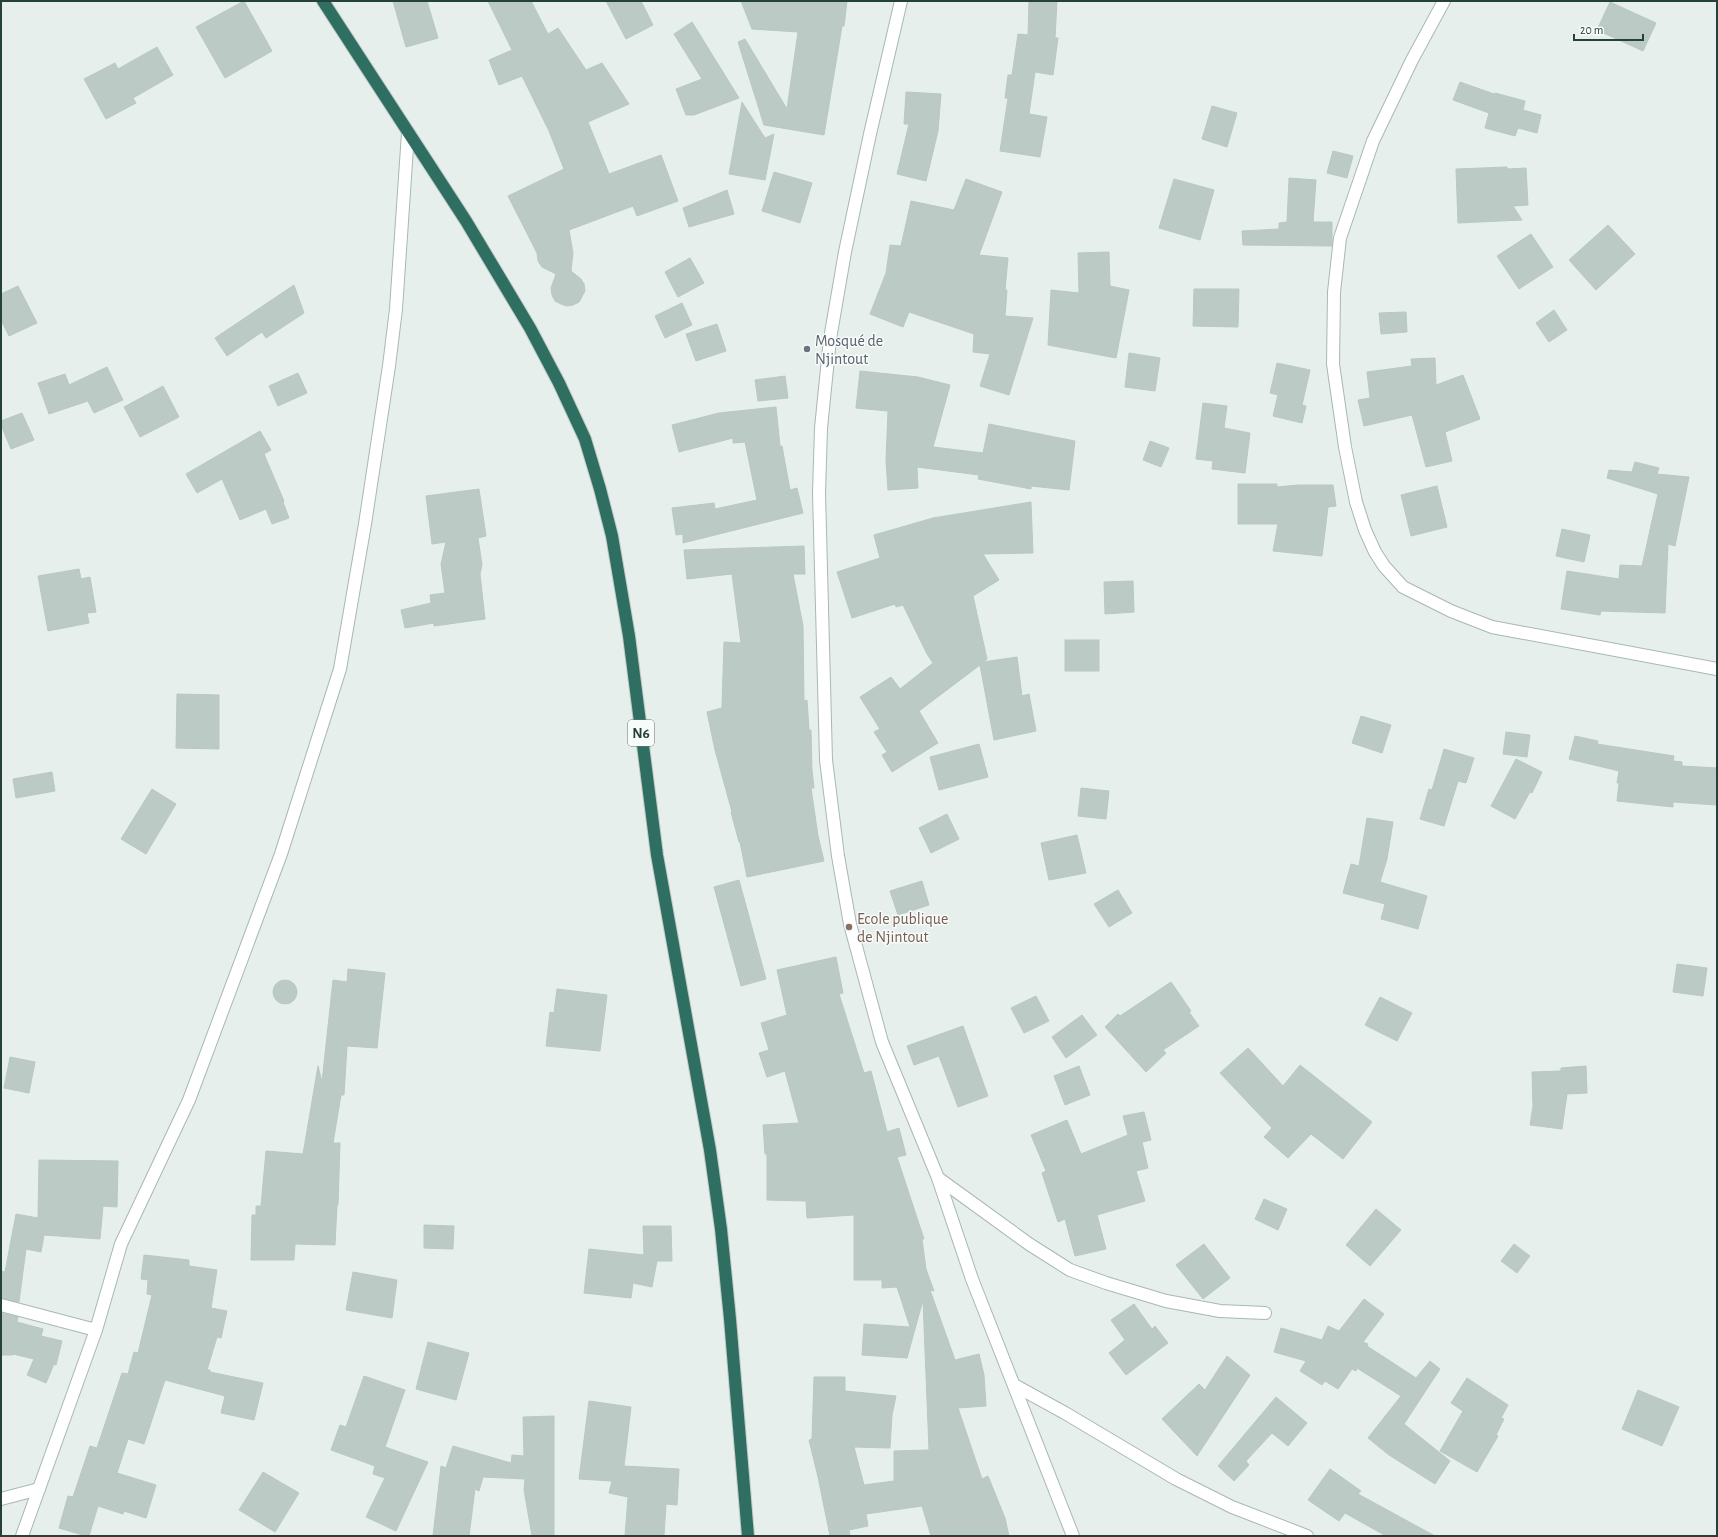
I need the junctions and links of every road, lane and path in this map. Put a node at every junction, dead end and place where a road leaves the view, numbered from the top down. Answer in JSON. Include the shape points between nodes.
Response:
{"nodes":[{"id":1,"x":323,"y":1,"type":"edge"},
{"id":2,"x":901,"y":1,"type":"edge"},
{"id":3,"x":1444,"y":1,"type":"edge"},
{"id":4,"x":408,"y":133,"type":"junction"},
{"id":5,"x":1717,"y":669,"type":"edge"},
{"id":6,"x":938,"y":1178,"type":"junction"},
{"id":7,"x":1,"y":1305,"type":"edge"},
{"id":8,"x":1265,"y":1313,"type":"dead end"},
{"id":9,"x":96,"y":1330,"type":"junction"},
{"id":10,"x":1014,"y":1385,"type":"junction"},
{"id":11,"x":39,"y":1489,"type":"junction"},
{"id":12,"x":1,"y":1499,"type":"edge"},
{"id":13,"x":22,"y":1536,"type":"edge"},
{"id":14,"x":748,"y":1536,"type":"edge"},
{"id":15,"x":1073,"y":1536,"type":"edge"},
{"id":16,"x":1307,"y":1536,"type":"edge"}],
"edges":[{"from":1,"to":4,"type":"highway","number":"N6"},
{"from":2,"to":6,"type":"street","via":[[845,252],[830,339],[821,428],[819,492],[822,636],[826,760],[838,856],[850,924],[882,1042]]},
{"from":3,"to":5,"type":"street","via":[[1373,141],[1340,238],[1334,292],[1333,364],[1345,446],[1356,502],[1365,530],[1384,566],[1402,587],[1451,611],[1492,626]]},
{"from":4,"to":9,"type":"street","via":[[396,309],[389,366],[340,669],[276,869],[189,1100],[121,1244]]},
{"from":4,"to":14,"type":"highway","number":"N6","via":[[466,221],[530,328],[559,383],[584,439],[609,523],[629,636],[657,855],[710,1150],[721,1229]]},
{"from":6,"to":8,"type":"street","via":[[1029,1244],[1070,1270],[1166,1301],[1220,1311]]},
{"from":6,"to":10,"type":"street","via":[[972,1280]]},
{"from":7,"to":9,"type":"street"},
{"from":9,"to":11,"type":"street"},
{"from":10,"to":15,"type":"street"},
{"from":10,"to":16,"type":"street","via":[[1176,1479],[1232,1506]]},
{"from":11,"to":12,"type":"street"},
{"from":11,"to":13,"type":"street"}]}
